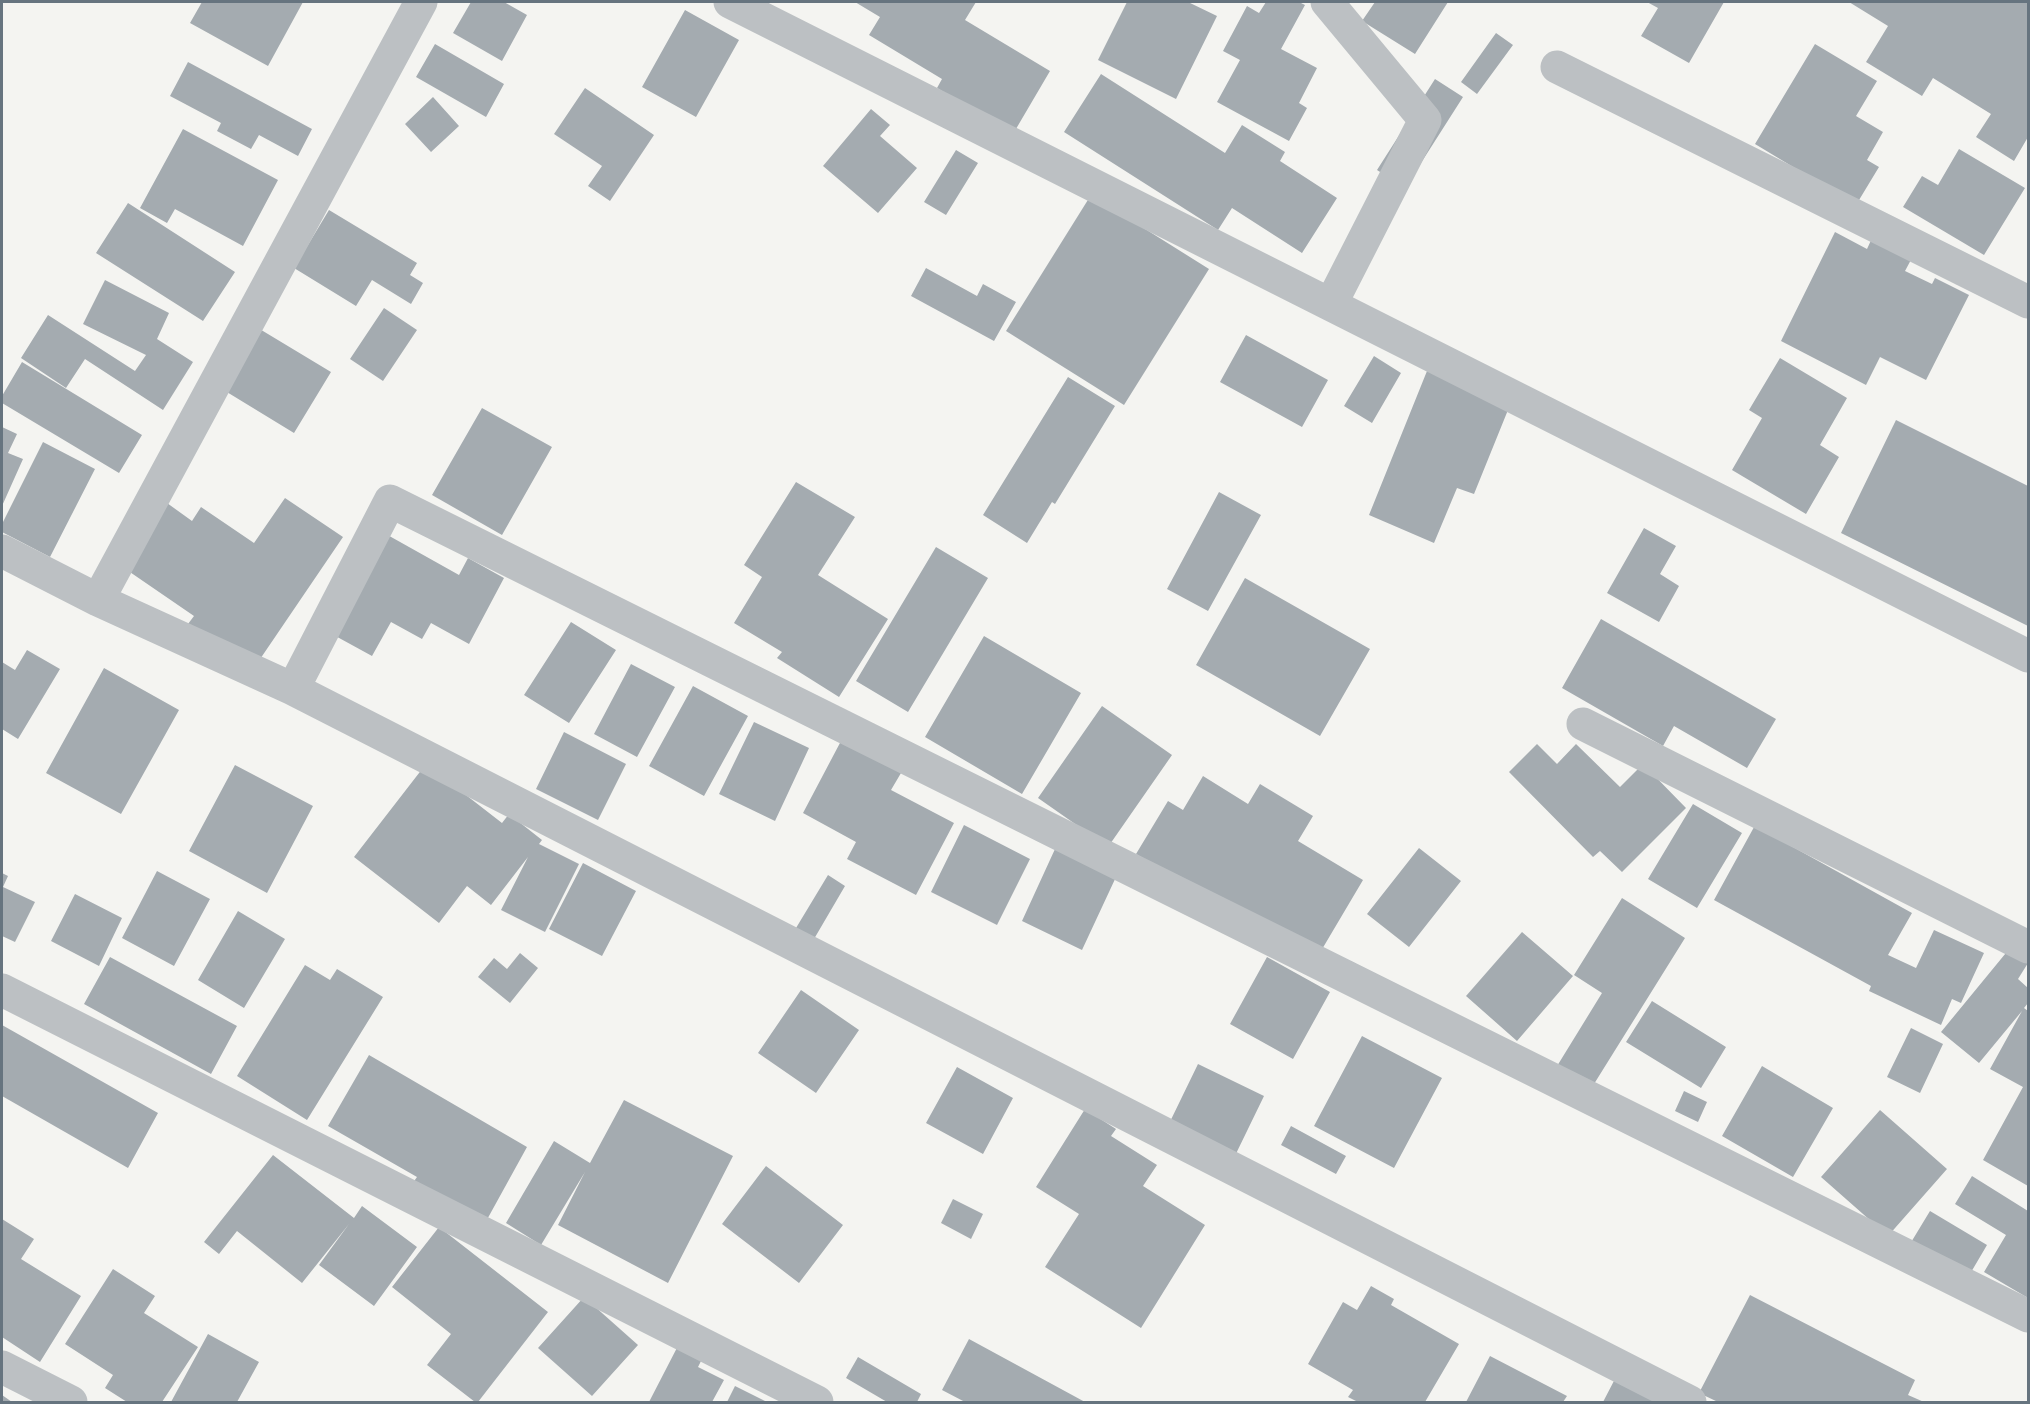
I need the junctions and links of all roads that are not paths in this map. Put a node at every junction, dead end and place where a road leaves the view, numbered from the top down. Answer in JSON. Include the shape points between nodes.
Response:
{"nodes":[{"id":1,"x":421,"y":2,"type":"edge"},
{"id":2,"x":730,"y":2,"type":"edge"},
{"id":3,"x":1327,"y":2,"type":"edge"},
{"id":4,"x":1557,"y":67,"type":"dead end"},
{"id":5,"x":2028,"y":302,"type":"edge"},
{"id":6,"x":1331,"y":304,"type":"junction"},
{"id":7,"x":2,"y":551,"type":"edge"},
{"id":8,"x":98,"y":600,"type":"junction"},
{"id":9,"x":2028,"y":656,"type":"edge"},
{"id":10,"x":292,"y":689,"type":"junction"},
{"id":11,"x":1583,"y":724,"type":"dead end"},
{"id":12,"x":2028,"y":947,"type":"edge"},
{"id":13,"x":2,"y":990,"type":"edge"},
{"id":14,"x":2028,"y":1316,"type":"edge"},
{"id":15,"x":2,"y":1367,"type":"edge"},
{"id":16,"x":71,"y":1402,"type":"edge"},
{"id":17,"x":817,"y":1402,"type":"edge"},
{"id":18,"x":1690,"y":1402,"type":"edge"}],
"edges":[{"from":1,"to":8,"type":"street"},
{"from":2,"to":6,"type":"street"},
{"from":3,"to":6,"type":"street","via":[[1425,120]]},
{"from":4,"to":5,"type":"street"},
{"from":6,"to":9,"type":"street"},
{"from":7,"to":8,"type":"street"},
{"from":8,"to":10,"type":"street"},
{"from":10,"to":14,"type":"street","via":[[390,501]]},
{"from":10,"to":18,"type":"street"},
{"from":11,"to":12,"type":"street"},
{"from":13,"to":17,"type":"street"},
{"from":15,"to":16,"type":"street"}]}
